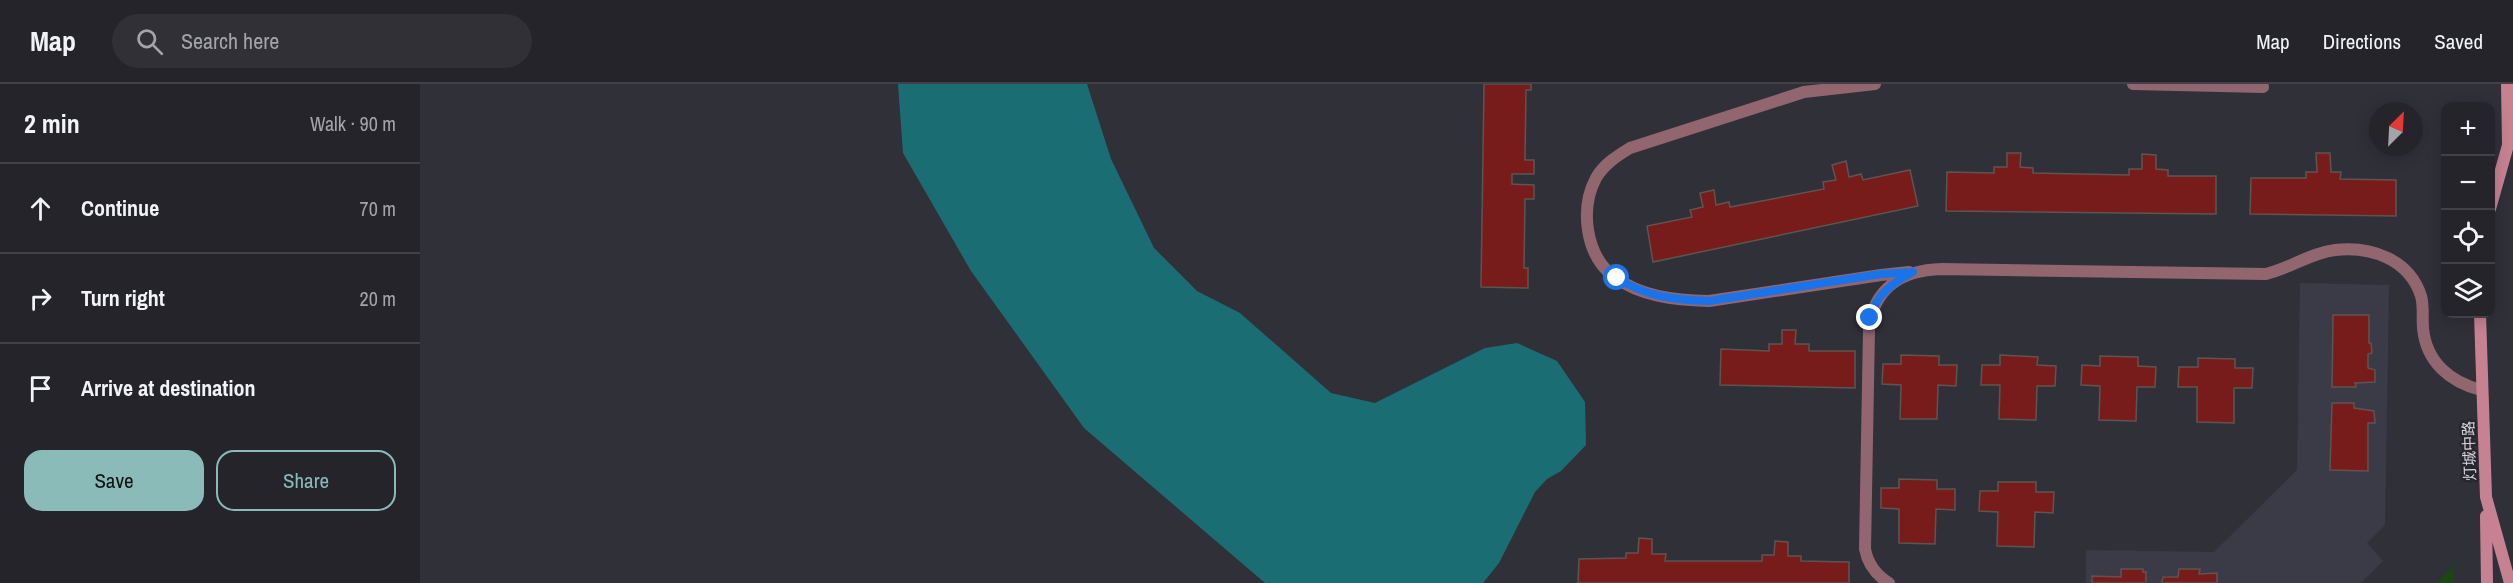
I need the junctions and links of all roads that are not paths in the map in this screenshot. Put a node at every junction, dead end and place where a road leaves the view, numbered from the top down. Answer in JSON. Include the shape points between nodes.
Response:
{"nodes":[{"id":1,"x":1875,"y":84,"type":"edge"},
{"id":2,"x":2133,"y":84,"type":"edge"},
{"id":3,"x":2507,"y":84,"type":"edge"},
{"id":4,"x":2263,"y":87,"type":"dead end"},
{"id":5,"x":2510,"y":145,"type":"edge"},
{"id":6,"x":2495,"y":193,"type":"edge"},
{"id":7,"x":1913,"y":272,"type":"junction"},
{"id":8,"x":2480,"y":318,"type":"edge"},
{"id":9,"x":2481,"y":390,"type":"junction"},
{"id":10,"x":2486,"y":497,"type":"junction"},
{"id":11,"x":1889,"y":583,"type":"edge"},
{"id":12,"x":2487,"y":583,"type":"edge"},
{"id":13,"x":2510,"y":583,"type":"edge"}],
"edges":[{"from":1,"to":7,"type":"lane","via":[[1804,92],[1630,148],[1614,157],[1597,177],[1588,206],[1589,232],[1595,252],[1610,274],[1656,296],[1681,300],[1709,301]]},
{"from":2,"to":4,"type":"lane"},
{"from":3,"to":5,"type":"main road"},
{"from":5,"to":6,"type":"main road"},
{"from":7,"to":9,"type":"lane","via":[[1942,269],[2266,274],[2318,252],[2373,252],[2395,261],[2416,284],[2427,345],[2440,370],[2455,381]]},
{"from":7,"to":11,"type":"lane","via":[[1893,283],[1880,297],[1872,308],[1869,330],[1865,549],[1873,569]]},
{"from":8,"to":9,"type":"main road","name":"灯城中路"},
{"from":9,"to":10,"type":"main road","name":"灯城中路"},
{"from":10,"to":12,"type":"main road"},
{"from":10,"to":13,"type":"main road","name":"灯城中路"}]}
